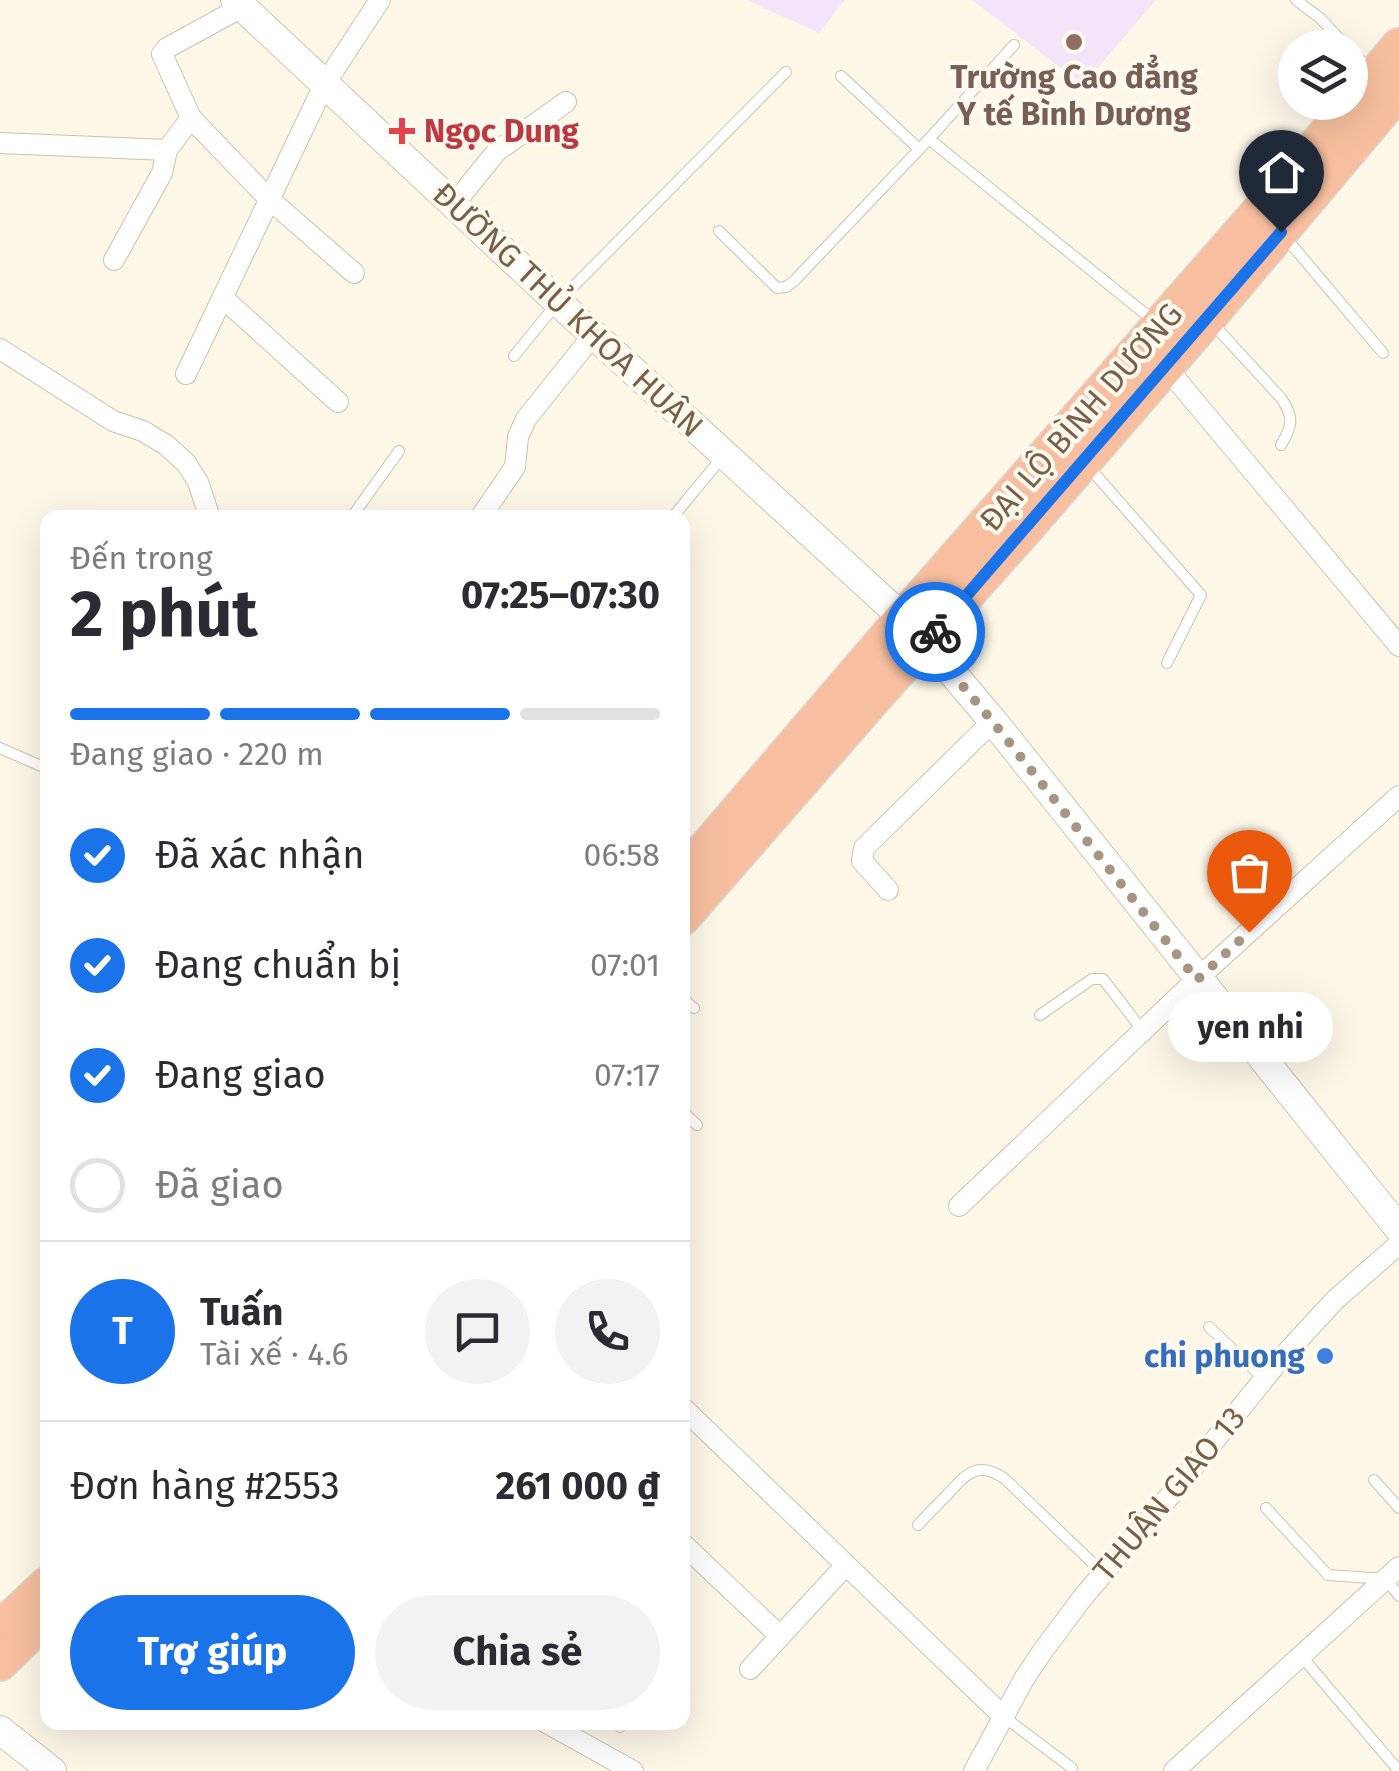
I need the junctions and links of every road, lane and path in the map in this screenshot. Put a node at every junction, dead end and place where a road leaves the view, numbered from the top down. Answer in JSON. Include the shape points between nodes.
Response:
{"nodes":[{"id":1,"x":380,"y":0,"type":"edge"},
{"id":2,"x":1296,"y":0,"type":"edge"},
{"id":3,"x":238,"y":4,"type":"edge"},
{"id":4,"x":1332,"y":30,"type":"edge"},
{"id":5,"x":1014,"y":45,"type":"dead end"},
{"id":6,"x":1399,"y":46,"type":"edge"},
{"id":7,"x":1368,"y":66,"type":"edge"},
{"id":8,"x":786,"y":72,"type":"dead end"},
{"id":9,"x":841,"y":76,"type":"dead end"},
{"id":10,"x":1387,"y":83,"type":"edge"},
{"id":11,"x":324,"y":85,"type":"junction"},
{"id":12,"x":566,"y":102,"type":"dead end"},
{"id":13,"x":191,"y":118,"type":"junction"},
{"id":14,"x":929,"y":139,"type":"junction"},
{"id":15,"x":0,"y":143,"type":"edge"},
{"id":16,"x":919,"y":149,"type":"junction"},
{"id":17,"x":167,"y":150,"type":"junction"},
{"id":18,"x":269,"y":199,"type":"junction"},
{"id":19,"x":454,"y":204,"type":"junction"},
{"id":20,"x":719,"y":231,"type":"dead end"},
{"id":21,"x":1281,"y":232,"type":"junction"},
{"id":22,"x":114,"y":260,"type":"dead end"},
{"id":23,"x":354,"y":274,"type":"dead end"},
{"id":24,"x":224,"y":298,"type":"junction"},
{"id":25,"x":558,"y":302,"type":"junction"},
{"id":26,"x":1208,"y":319,"type":"junction"},
{"id":27,"x":1160,"y":326,"type":"junction"},
{"id":28,"x":594,"y":334,"type":"junction"},
{"id":29,"x":0,"y":349,"type":"edge"},
{"id":30,"x":1383,"y":353,"type":"dead end"},
{"id":31,"x":514,"y":356,"type":"dead end"},
{"id":32,"x":1165,"y":366,"type":"junction"},
{"id":33,"x":186,"y":374,"type":"dead end"},
{"id":34,"x":338,"y":402,"type":"dead end"},
{"id":35,"x":1281,"y":445,"type":"dead end"},
{"id":36,"x":399,"y":450,"type":"dead end"},
{"id":37,"x":725,"y":454,"type":"junction"},
{"id":38,"x":1084,"y":462,"type":"junction"},
{"id":39,"x":208,"y":510,"type":"edge"},
{"id":40,"x":357,"y":510,"type":"edge"},
{"id":41,"x":485,"y":510,"type":"edge"},
{"id":42,"x":679,"y":510,"type":"edge"},
{"id":43,"x":914,"y":630,"type":"junction"},
{"id":44,"x":1399,"y":646,"type":"edge"},
{"id":45,"x":1168,"y":663,"type":"dead end"},
{"id":46,"x":993,"y":722,"type":"junction"},
{"id":47,"x":0,"y":748,"type":"edge"},
{"id":48,"x":40,"y":766,"type":"edge"},
{"id":49,"x":1399,"y":796,"type":"edge"},
{"id":50,"x":690,"y":868,"type":"edge"},
{"id":51,"x":888,"y":890,"type":"dead end"},
{"id":52,"x":690,"y":909,"type":"edge"},
{"id":53,"x":1197,"y":980,"type":"junction"},
{"id":54,"x":690,"y":1005,"type":"edge"},
{"id":55,"x":694,"y":1008,"type":"dead end"},
{"id":56,"x":1040,"y":1015,"type":"dead end"},
{"id":57,"x":1143,"y":1031,"type":"junction"},
{"id":58,"x":690,"y":1118,"type":"edge"},
{"id":59,"x":697,"y":1125,"type":"dead end"},
{"id":60,"x":959,"y":1206,"type":"dead end"},
{"id":61,"x":1398,"y":1231,"type":"edge"},
{"id":62,"x":1209,"y":1327,"type":"dead end"},
{"id":63,"x":1264,"y":1379,"type":"junction"},
{"id":64,"x":690,"y":1415,"type":"edge"},
{"id":65,"x":1374,"y":1480,"type":"dead end"},
{"id":66,"x":1266,"y":1508,"type":"dead end"},
{"id":67,"x":1399,"y":1508,"type":"edge"},
{"id":68,"x":918,"y":1525,"type":"dead end"},
{"id":69,"x":690,"y":1551,"type":"edge"},
{"id":70,"x":846,"y":1565,"type":"junction"},
{"id":71,"x":1103,"y":1573,"type":"junction"},
{"id":72,"x":1395,"y":1581,"type":"edge"},
{"id":73,"x":40,"y":1592,"type":"edge"},
{"id":74,"x":40,"y":1624,"type":"edge"},
{"id":75,"x":0,"y":1629,"type":"edge"},
{"id":76,"x":780,"y":1636,"type":"junction"},
{"id":77,"x":1302,"y":1657,"type":"junction"},
{"id":78,"x":0,"y":1662,"type":"edge"},
{"id":79,"x":750,"y":1669,"type":"dead end"},
{"id":80,"x":1004,"y":1718,"type":"junction"},
{"id":81,"x":0,"y":1730,"type":"edge"},
{"id":82,"x":559,"y":1730,"type":"edge"},
{"id":83,"x":1072,"y":1768,"type":"dead end"},
{"id":84,"x":52,"y":1771,"type":"edge"},
{"id":85,"x":633,"y":1771,"type":"edge"},
{"id":86,"x":974,"y":1771,"type":"edge"},
{"id":87,"x":1174,"y":1771,"type":"edge"},
{"id":88,"x":1398,"y":1771,"type":"edge"}],
"edges":[{"from":1,"to":11,"type":"street"},
{"from":2,"to":4,"type":"lane"},
{"from":3,"to":11,"type":"main road","name":"ĐƯỜNG THỦ KHOA HUÂN"},
{"from":3,"to":13,"type":"street","via":[[162,54]]},
{"from":5,"to":14,"type":"lane"},
{"from":6,"to":10,"type":"highway","name":"ĐẠI LỘ BÌNH DƯƠNG"},
{"from":7,"to":10,"type":"lane"},
{"from":8,"to":25,"type":"lane"},
{"from":9,"to":16,"type":"lane"},
{"from":10,"to":21,"type":"highway","name":"ĐẠI LỘ BÌNH DƯƠNG"},
{"from":10,"to":27,"type":"highway","name":"ĐẠI LỘ BÌNH DƯƠNG"},
{"from":11,"to":18,"type":"street"},
{"from":11,"to":19,"type":"main road","name":"ĐƯỜNG THỦ KHOA HUÂN"},
{"from":12,"to":19,"type":"street","via":[[497,151]]},
{"from":13,"to":17,"type":"street"},
{"from":13,"to":18,"type":"street"},
{"from":14,"to":16,"type":"lane"},
{"from":14,"to":27,"type":"lane"},
{"from":15,"to":17,"type":"street"},
{"from":16,"to":20,"type":"lane","via":[[786,287],[767,280]]},
{"from":17,"to":22,"type":"street","via":[[162,173]]},
{"from":18,"to":23,"type":"street"},
{"from":18,"to":24,"type":"street"},
{"from":19,"to":25,"type":"main road","name":"ĐƯỜNG THỦ KHOA HUÂN"},
{"from":21,"to":26,"type":"highway","name":"ĐẠI LỘ BÌNH DƯƠNG"},
{"from":21,"to":30,"type":"lane"},
{"from":24,"to":33,"type":"street"},
{"from":24,"to":34,"type":"street"},
{"from":25,"to":28,"type":"main road","name":"ĐƯỜNG THỦ KHOA HUÂN"},
{"from":25,"to":31,"type":"lane"},
{"from":26,"to":32,"type":"highway","name":"ĐẠI LỘ BÌNH DƯƠNG"},
{"from":26,"to":35,"type":"lane","via":[[1290,411]]},
{"from":27,"to":43,"type":"highway","name":"ĐẠI LỘ BÌNH DƯƠNG"},
{"from":28,"to":37,"type":"main road","name":"ĐƯỜNG THỦ KHOA HUÂN"},
{"from":28,"to":41,"type":"street","via":[[526,419],[515,467]]},
{"from":29,"to":39,"type":"street","via":[[113,421],[166,445],[186,462]]},
{"from":32,"to":38,"type":"highway","name":"ĐẠI LỘ BÌNH DƯƠNG"},
{"from":32,"to":44,"type":"street"},
{"from":36,"to":40,"type":"lane"},
{"from":37,"to":42,"type":"lane"},
{"from":37,"to":43,"type":"main road","name":"ĐƯỜNG THỦ KHOA HUÂN"},
{"from":38,"to":43,"type":"highway","name":"ĐẠI LỘ BÌNH DƯƠNG"},
{"from":38,"to":45,"type":"lane","via":[[1201,595]]},
{"from":43,"to":46,"type":"main road","name":"ĐƯỜNG THỦ KHOA HUÂN"},
{"from":43,"to":50,"type":"highway","name":"ĐẠI LỘ BÌNH DƯƠNG"},
{"from":43,"to":52,"type":"highway","name":"ĐẠI LỘ BÌNH DƯƠNG","via":[[874,697]]},
{"from":46,"to":51,"type":"street","via":[[864,848],[862,861]]},
{"from":46,"to":53,"type":"main road","name":"ĐƯỜNG THỦ KHOA HUÂN"},
{"from":47,"to":48,"type":"lane"},
{"from":49,"to":53,"type":"street"},
{"from":53,"to":57,"type":"street"},
{"from":53,"to":61,"type":"main road","name":"ĐƯỜNG THỦ KHOA HUÂN"},
{"from":54,"to":55,"type":"lane"},
{"from":56,"to":57,"type":"lane","via":[[1092,979],[1103,980]]},
{"from":57,"to":60,"type":"street"},
{"from":58,"to":59,"type":"lane"},
{"from":61,"to":63,"type":"street","name":"THUẬN GIAO 13"},
{"from":62,"to":63,"type":"lane"},
{"from":63,"to":71,"type":"street","name":"THUẬN GIAO 13"},
{"from":64,"to":70,"type":"street"},
{"from":65,"to":67,"type":"lane"},
{"from":66,"to":72,"type":"lane","via":[[1328,1575]]},
{"from":68,"to":71,"type":"lane","via":[[964,1475],[994,1472]]},
{"from":69,"to":76,"type":"street"},
{"from":70,"to":76,"type":"street"},
{"from":70,"to":80,"type":"street"},
{"from":71,"to":80,"type":"street","name":"THUẬN GIAO 13","via":[[1042,1652]]},
{"from":72,"to":77,"type":"street"},
{"from":73,"to":75,"type":"highway"},
{"from":74,"to":78,"type":"highway"},
{"from":76,"to":79,"type":"street"},
{"from":77,"to":87,"type":"street"},
{"from":77,"to":88,"type":"lane"},
{"from":80,"to":83,"type":"lane"},
{"from":80,"to":86,"type":"street","name":"THUẬN GIAO 13"},
{"from":81,"to":84,"type":"main road"},
{"from":82,"to":85,"type":"street"}]}
